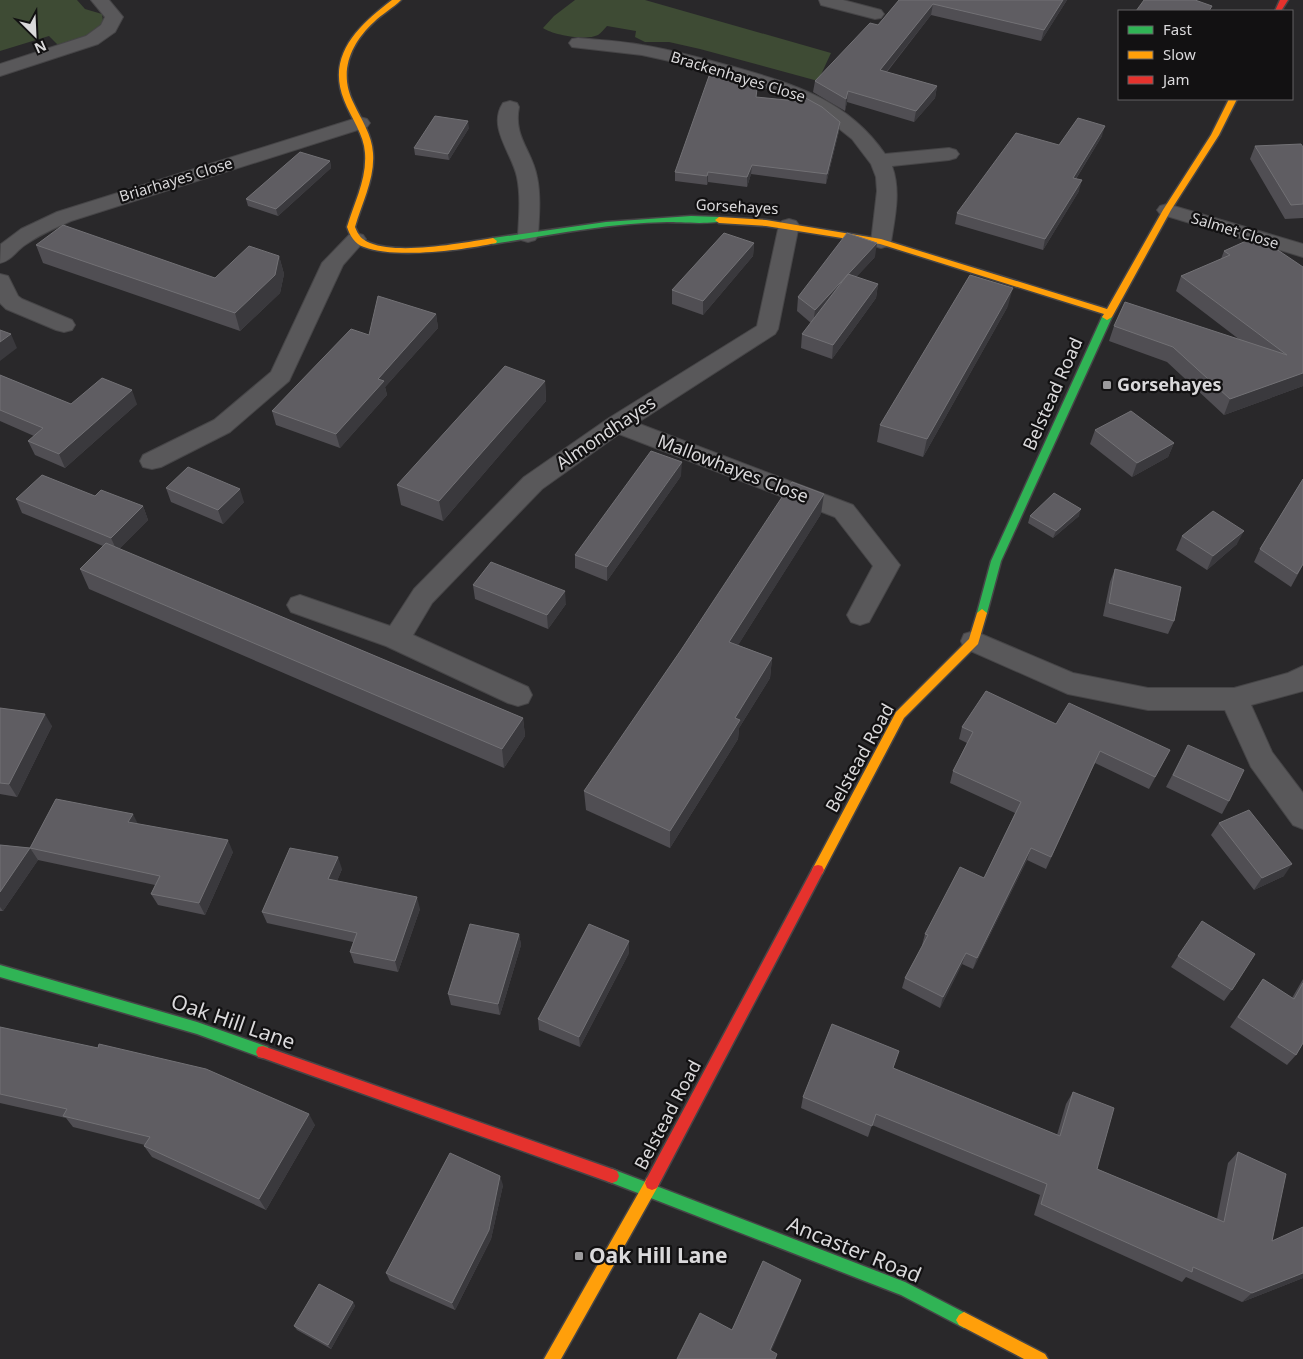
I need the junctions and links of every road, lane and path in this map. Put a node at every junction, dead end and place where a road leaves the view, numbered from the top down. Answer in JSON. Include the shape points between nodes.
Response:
{"nodes":[{"id":1,"x":100,"y":0,"type":"edge"},
{"id":2,"x":397,"y":0,"type":"edge"},
{"id":3,"x":827,"y":1,"type":"edge"},
{"id":4,"x":852,"y":3,"type":"edge"},
{"id":5,"x":875,"y":14,"type":"dead end"},
{"id":6,"x":619,"y":29,"type":"dead end"},
{"id":7,"x":578,"y":43,"type":"dead end"},
{"id":8,"x":609,"y":47,"type":"junction"},
{"id":9,"x":0,"y":70,"type":"edge"},
{"id":10,"x":1232,"y":100,"type":"edge"},
{"id":11,"x":510,"y":107,"type":"dead end"},
{"id":12,"x":360,"y":123,"type":"junction"},
{"id":13,"x":949,"y":154,"type":"dead end"},
{"id":14,"x":878,"y":161,"type":"junction"},
{"id":15,"x":1167,"y":210,"type":"junction"},
{"id":16,"x":789,"y":226,"type":"junction"},
{"id":17,"x":528,"y":236,"type":"junction"},
{"id":18,"x":356,"y":239,"type":"junction"},
{"id":19,"x":881,"y":242,"type":"junction"},
{"id":20,"x":1303,"y":251,"type":"edge"},
{"id":21,"x":0,"y":257,"type":"edge"},
{"id":22,"x":0,"y":282,"type":"edge"},
{"id":23,"x":1109,"y":313,"type":"junction"},
{"id":24,"x":64,"y":324,"type":"dead end"},
{"id":25,"x":617,"y":424,"type":"junction"},
{"id":26,"x":152,"y":461,"type":"dead end"},
{"id":27,"x":300,"y":605,"type":"dead end"},
{"id":28,"x":860,"y":615,"type":"dead end"},
{"id":29,"x":396,"y":639,"type":"junction"},
{"id":30,"x":974,"y":641,"type":"junction"},
{"id":31,"x":1303,"y":677,"type":"edge"},
{"id":32,"x":518,"y":695,"type":"dead end"},
{"id":33,"x":1234,"y":699,"type":"junction"},
{"id":34,"x":1303,"y":816,"type":"edge"},
{"id":35,"x":0,"y":971,"type":"edge"},
{"id":36,"x":649,"y":1189,"type":"junction"},
{"id":37,"x":552,"y":1359,"type":"edge"},
{"id":38,"x":1040,"y":1359,"type":"edge"}],
"edges":[{"from":1,"to":9,"type":"street","via":[[114,18],[112,25],[101,35]]},
{"from":2,"to":12,"type":"street","via":[[364,25],[348,50],[343,72],[344,90]]},
{"from":3,"to":4,"type":"street"},
{"from":4,"to":5,"type":"street"},
{"from":6,"to":8,"type":"street"},
{"from":7,"to":8,"type":"street","name":"Brackenhayes Close"},
{"from":8,"to":14,"type":"street","name":"Brackenhayes Close","via":[[677,57],[799,93],[824,106],[843,122],[861,138]]},
{"from":10,"to":15,"type":"street","name":"Belstead Road","via":[[1215,135]]},
{"from":11,"to":17,"type":"street","via":[[506,119],[508,132],[526,174],[528,188]]},
{"from":12,"to":18,"type":"street","via":[[369,156],[351,226]]},
{"from":12,"to":21,"type":"street","name":"Briarhayes Close","via":[[88,208],[28,235]]},
{"from":13,"to":14,"type":"street"},
{"from":14,"to":19,"type":"street","name":"Brackenhayes Close","via":[[887,182]]},
{"from":15,"to":20,"type":"street","name":"Salmet Close"},
{"from":15,"to":23,"type":"street","name":"Belstead Road"},
{"from":16,"to":17,"type":"street","name":"Gorsehayes","via":[[738,220],[645,220]]},
{"from":16,"to":19,"type":"street","name":"Gorsehayes"},
{"from":16,"to":25,"type":"street","name":"Almondhayes","via":[[767,329]]},
{"from":17,"to":18,"type":"street","name":"Gorsehayes","via":[[408,250],[378,249]]},
{"from":18,"to":26,"type":"street","via":[[333,263],[281,376],[222,426]]},
{"from":19,"to":23,"type":"street","name":"Gorsehayes"},
{"from":22,"to":24,"type":"street","via":[[14,304]]},
{"from":23,"to":30,"type":"street","name":"Belstead Road","via":[[996,561]]},
{"from":25,"to":28,"type":"street","name":"Mallowhayes Close","via":[[844,511],[887,565]]},
{"from":25,"to":29,"type":"street","name":"Almondhayes","via":[[533,483],[423,596]]},
{"from":27,"to":29,"type":"street"},
{"from":29,"to":32,"type":"street"},
{"from":30,"to":33,"type":"street","via":[[1068,683],[1148,699]]},
{"from":30,"to":36,"type":"street","name":"Belstead Road","via":[[900,715]]},
{"from":31,"to":33,"type":"street","via":[[1297,682]]},
{"from":33,"to":34,"type":"street","via":[[1261,759]]},
{"from":35,"to":36,"type":"street","name":"Oak Hill Lane","via":[[197,1028]]},
{"from":36,"to":37,"type":"street","name":"Belstead Road"},
{"from":36,"to":38,"type":"street","name":"Ancaster Road","via":[[905,1289]]}]}
